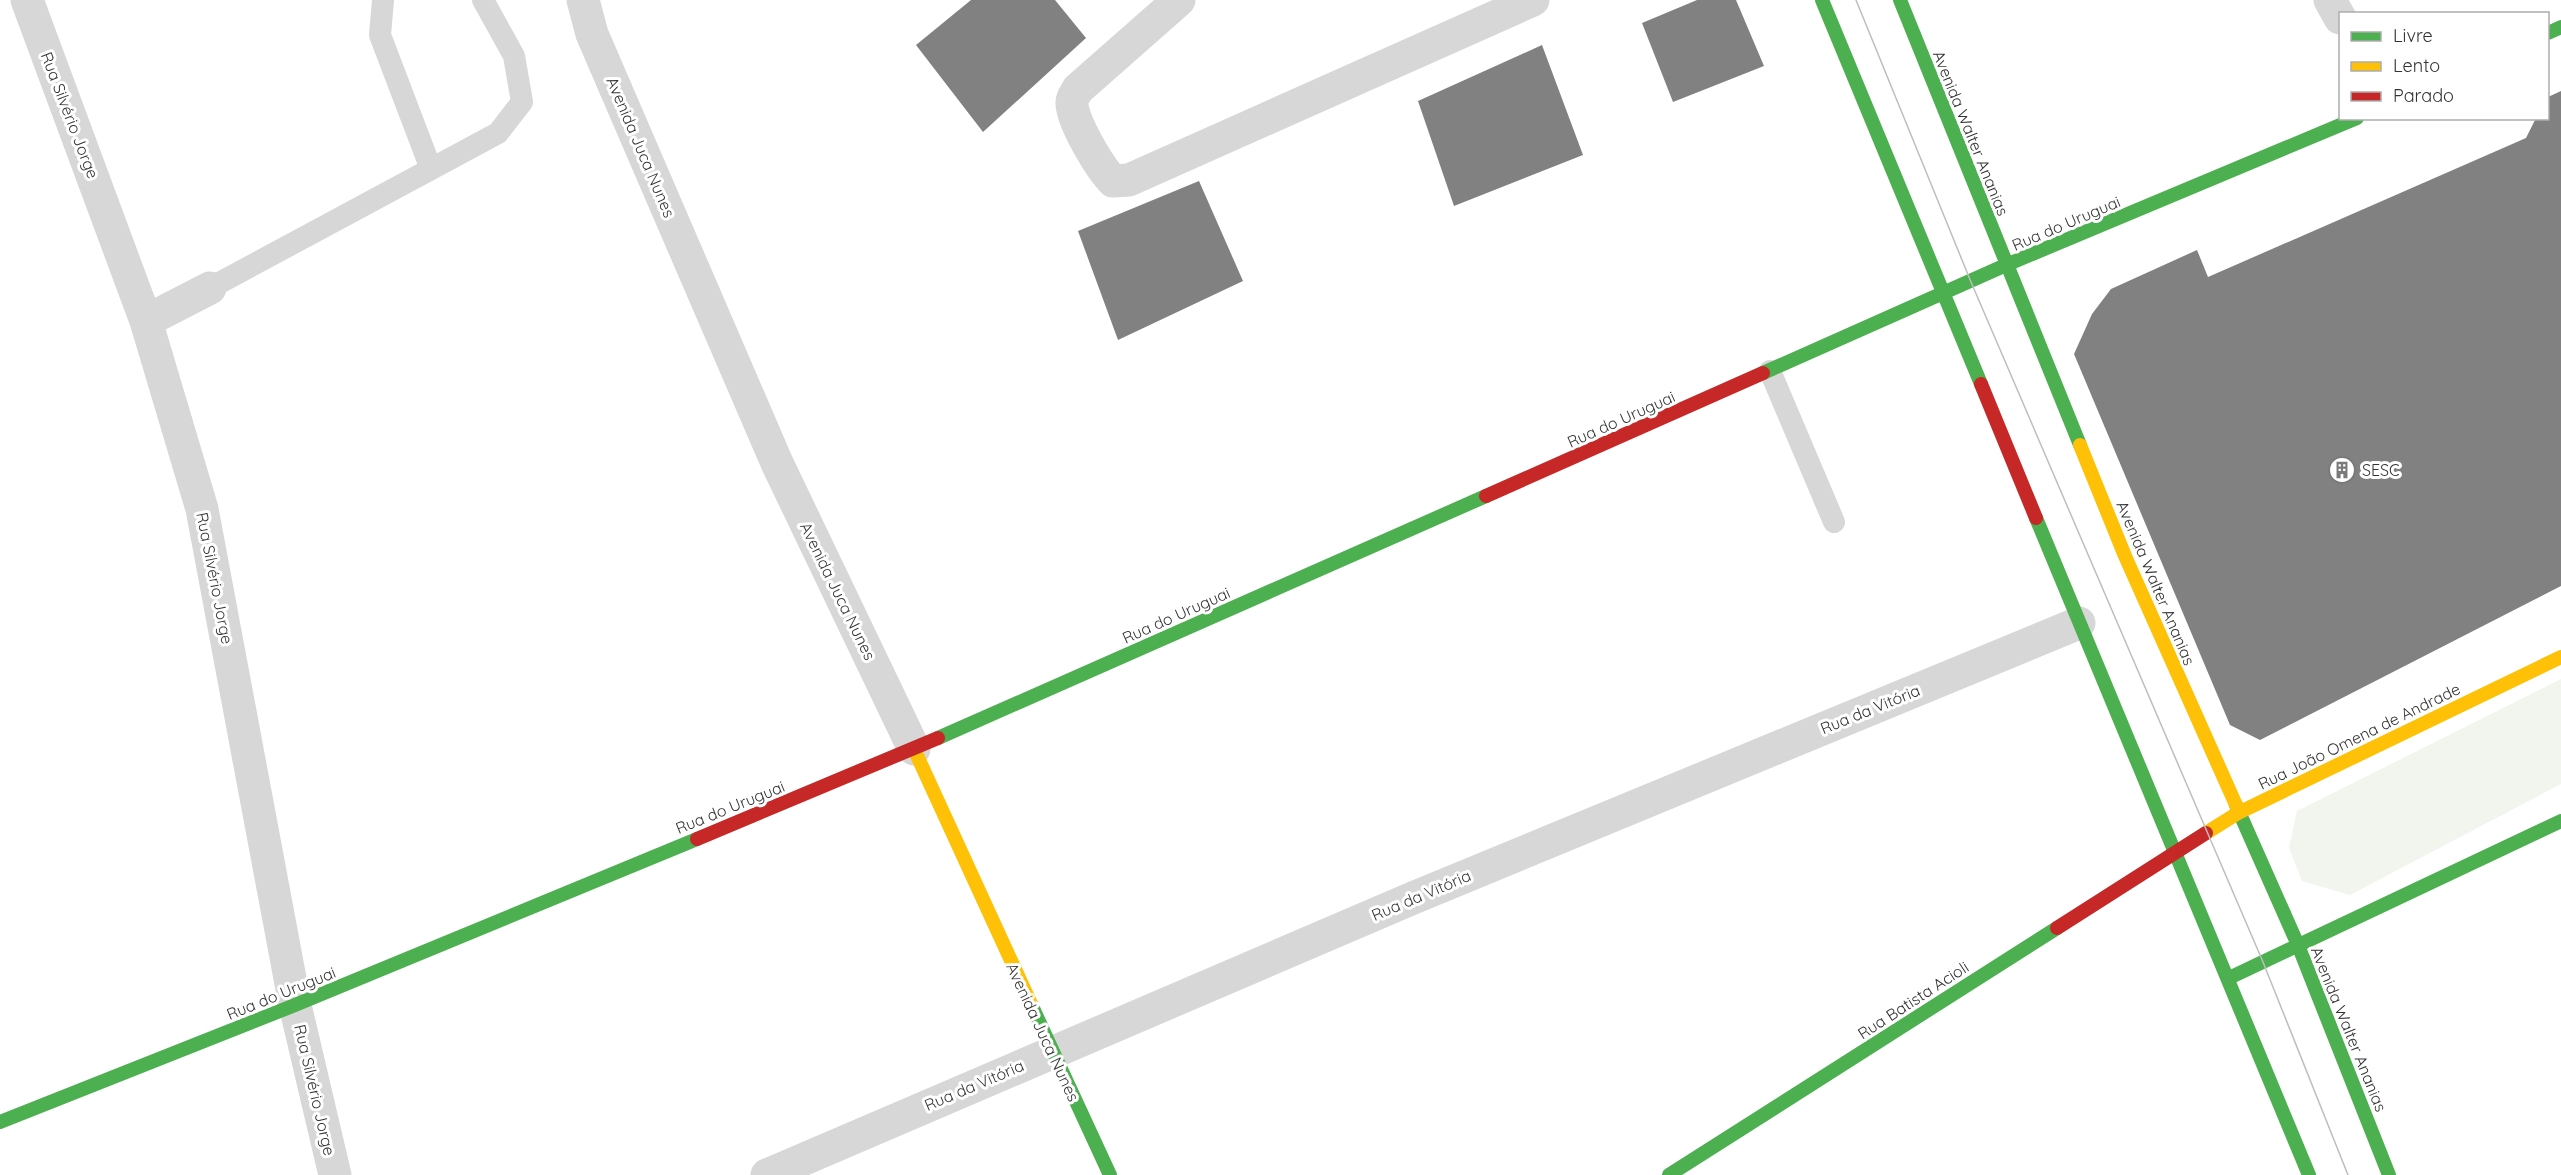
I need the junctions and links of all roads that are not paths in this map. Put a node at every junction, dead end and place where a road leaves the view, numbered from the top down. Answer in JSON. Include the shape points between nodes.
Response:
{"nodes":[{"id":1,"x":27,"y":0,"type":"edge"},
{"id":2,"x":383,"y":0,"type":"edge"},
{"id":3,"x":483,"y":0,"type":"edge"},
{"id":4,"x":583,"y":0,"type":"edge"},
{"id":5,"x":1179,"y":0,"type":"edge"},
{"id":6,"x":1533,"y":0,"type":"edge"},
{"id":7,"x":1822,"y":0,"type":"edge"},
{"id":8,"x":1900,"y":0,"type":"edge"},
{"id":9,"x":2330,"y":0,"type":"edge"},
{"id":10,"x":2339,"y":16,"type":"edge"},
{"id":11,"x":2352,"y":120,"type":"edge"},
{"id":12,"x":431,"y":169,"type":"junction"},
{"id":13,"x":2006,"y":266,"type":"junction"},
{"id":14,"x":210,"y":288,"type":"joint"},
{"id":15,"x":1943,"y":294,"type":"junction"},
{"id":16,"x":146,"y":321,"type":"junction"},
{"id":17,"x":1770,"y":371,"type":"junction"},
{"id":18,"x":1834,"y":522,"type":"dead end"},
{"id":19,"x":2079,"y":623,"type":"junction"},
{"id":20,"x":2561,"y":657,"type":"edge"},
{"id":21,"x":914,"y":749,"type":"junction"},
{"id":22,"x":2238,"y":813,"type":"junction"},
{"id":23,"x":2561,"y":821,"type":"edge"},
{"id":24,"x":2175,"y":852,"type":"junction"},
{"id":25,"x":2298,"y":945,"type":"junction"},
{"id":26,"x":2229,"y":978,"type":"junction"},
{"id":27,"x":295,"y":1005,"type":"junction"},
{"id":28,"x":1052,"y":1052,"type":"junction"},
{"id":29,"x":0,"y":1122,"type":"edge"},
{"id":30,"x":335,"y":1175,"type":"edge"},
{"id":31,"x":767,"y":1175,"type":"edge"},
{"id":32,"x":1110,"y":1175,"type":"edge"},
{"id":33,"x":1669,"y":1175,"type":"edge"},
{"id":34,"x":2309,"y":1175,"type":"edge"},
{"id":35,"x":2389,"y":1175,"type":"edge"}],
"edges":[{"from":1,"to":16,"type":"street","name":"Rua Silvério Jorge"},
{"from":2,"to":12,"type":"lane","via":[[380,35]]},
{"from":3,"to":12,"type":"lane","via":[[514,56],[522,102],[498,133]]},
{"from":4,"to":21,"type":"street","name":"Avenida Juca Nunes","via":[[592,34],[777,463]]},
{"from":5,"to":6,"type":"street","via":[[1078,89],[1072,100],[1103,171],[1113,181],[1129,180]]},
{"from":7,"to":15,"type":"street"},
{"from":8,"to":13,"type":"street","name":"Avenida Walter Ananias"},
{"from":9,"to":10,"type":"street"},
{"from":11,"to":13,"type":"street","name":"Rua do Uruguai"},
{"from":12,"to":14,"type":"lane"},
{"from":13,"to":15,"type":"street","name":"Rua do Uruguai"},
{"from":13,"to":22,"type":"street","name":"Avenida Walter Ananias","via":[[2125,556]]},
{"from":14,"to":16,"type":"street"},
{"from":15,"to":17,"type":"street","name":"Rua do Uruguai"},
{"from":15,"to":19,"type":"street"},
{"from":16,"to":27,"type":"street","name":"Rua Silvério Jorge","via":[[202,509]]},
{"from":17,"to":18,"type":"lane"},
{"from":17,"to":21,"type":"street","name":"Rua do Uruguai"},
{"from":19,"to":24,"type":"street"},
{"from":19,"to":28,"type":"street","name":"Rua da Vitória"},
{"from":20,"to":22,"type":"street","name":"Rua João Omena de Andrade"},
{"from":21,"to":27,"type":"street","name":"Rua do Uruguai"},
{"from":21,"to":28,"type":"street","name":"Avenida Juca Nunes"},
{"from":22,"to":24,"type":"street","name":"Rua João Omena de Andrade"},
{"from":22,"to":25,"type":"street","name":"Avenida Walter Ananias"},
{"from":23,"to":25,"type":"street"},
{"from":24,"to":26,"type":"street"},
{"from":24,"to":33,"type":"street","name":"Rua Batista Acioli"},
{"from":25,"to":26,"type":"street"},
{"from":25,"to":35,"type":"street","name":"Avenida Walter Ananias"},
{"from":26,"to":34,"type":"street"},
{"from":27,"to":29,"type":"street","name":"Rua do Uruguai"},
{"from":27,"to":30,"type":"street","name":"Rua Silvério Jorge"},
{"from":28,"to":31,"type":"street","name":"Rua da Vitória"},
{"from":28,"to":32,"type":"street","name":"Avenida Juca Nunes"}]}
